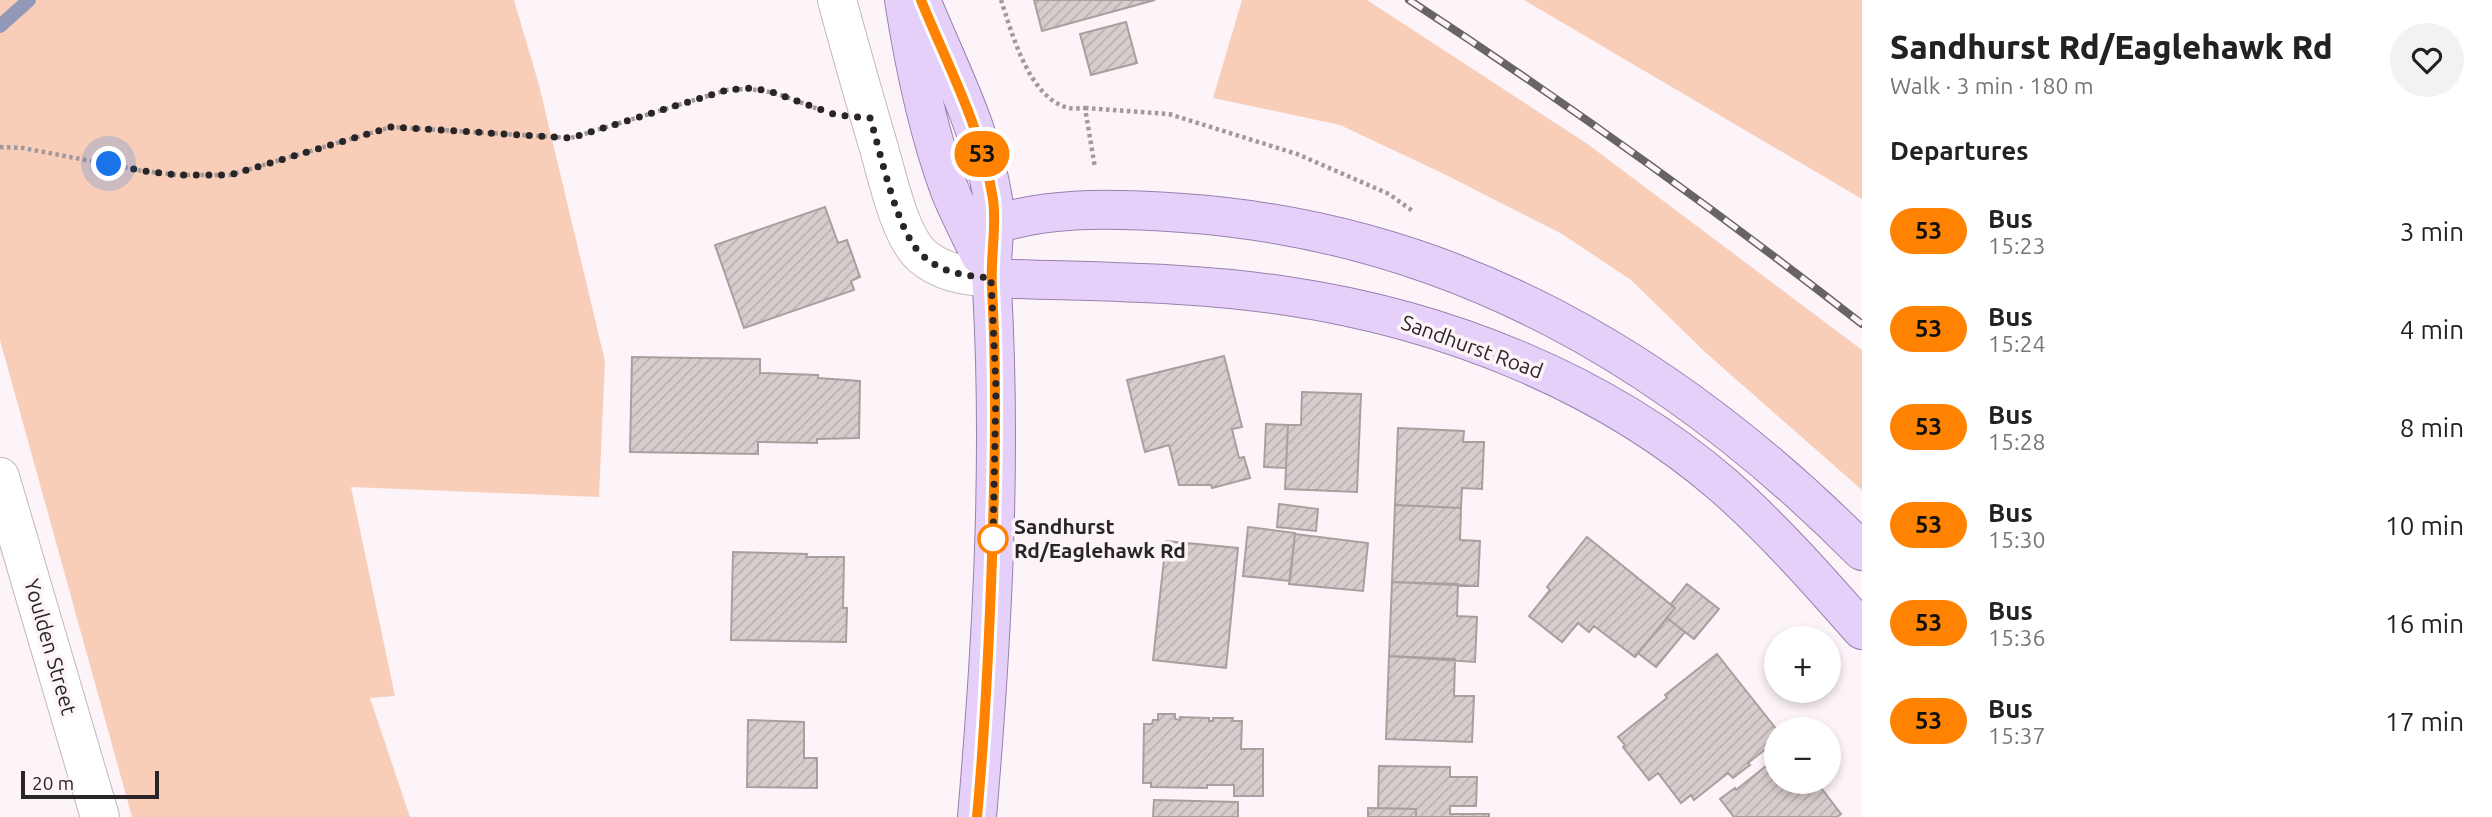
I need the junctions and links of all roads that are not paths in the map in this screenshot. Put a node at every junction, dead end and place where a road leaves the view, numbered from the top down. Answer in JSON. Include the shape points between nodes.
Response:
{"nodes":[{"id":1,"x":837,"y":0,"type":"edge"},
{"id":2,"x":904,"y":0,"type":"edge"},
{"id":3,"x":920,"y":0,"type":"edge"},
{"id":4,"x":982,"y":228,"type":"junction"},
{"id":5,"x":991,"y":278,"type":"junction"},
{"id":6,"x":0,"y":477,"type":"edge"},
{"id":7,"x":1862,"y":551,"type":"edge"},
{"id":8,"x":1862,"y":630,"type":"edge"},
{"id":9,"x":100,"y":817,"type":"edge"},
{"id":10,"x":977,"y":817,"type":"edge"}],
"edges":[{"from":1,"to":5,"type":"street","via":[[895,204],[911,243],[936,265],[960,275]]},
{"from":2,"to":4,"type":"main road","via":[[936,149],[951,191]]},
{"from":3,"to":4,"type":"main road","via":[[974,127],[987,173]]},
{"from":4,"to":5,"type":"main road"},
{"from":4,"to":7,"type":"main road","via":[[1037,213],[1101,209],[1247,218],[1389,250],[1476,280],[1589,336],[1665,384],[1746,446]]},
{"from":5,"to":8,"type":"main road","name":"Sandhurst Road","via":[[1287,296],[1439,331],[1531,366],[1618,410],[1722,485]]},
{"from":5,"to":10,"type":"main road","via":[[996,388],[994,505]]},
{"from":6,"to":9,"type":"street","name":"Youlden Street"}]}
